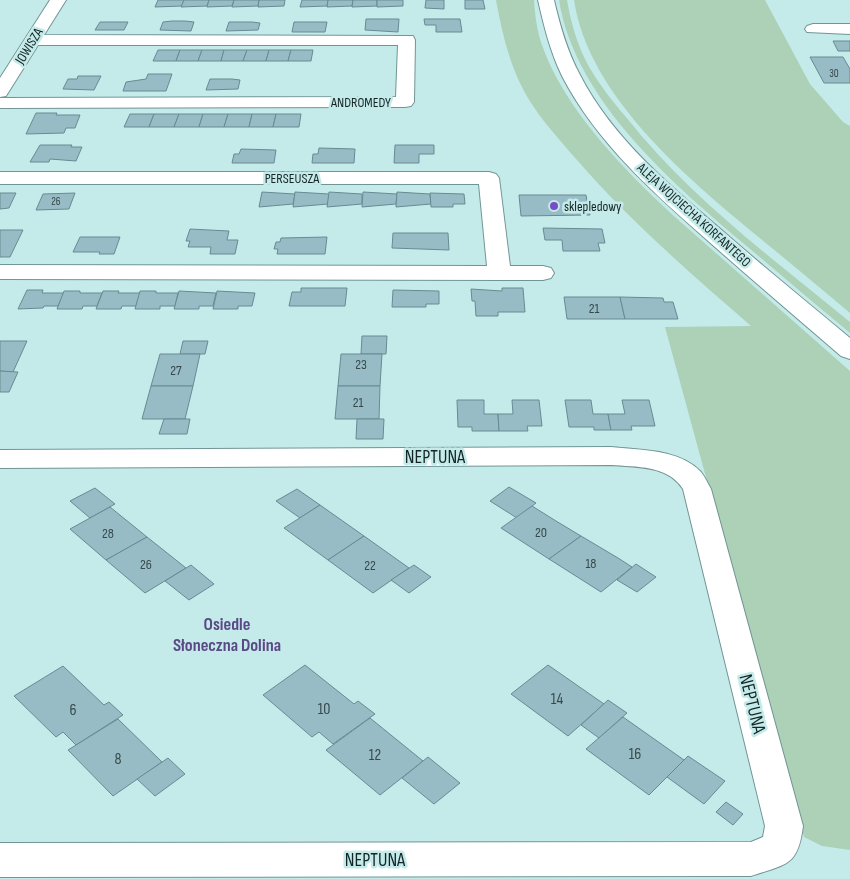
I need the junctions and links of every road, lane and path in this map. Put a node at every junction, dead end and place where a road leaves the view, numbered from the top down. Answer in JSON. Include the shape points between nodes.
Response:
{"nodes":[{"id":1,"x":58,"y":0,"type":"edge"},
{"id":2,"x":546,"y":0,"type":"edge"},
{"id":3,"x":813,"y":29,"type":"dead end"},
{"id":4,"x":850,"y":29,"type":"edge"},
{"id":5,"x":33,"y":40,"type":"junction"},
{"id":6,"x":0,"y":92,"type":"edge"},
{"id":7,"x":0,"y":103,"type":"edge"},
{"id":8,"x":0,"y":178,"type":"edge"},
{"id":9,"x":0,"y":272,"type":"edge"},
{"id":10,"x":499,"y":273,"type":"junction"},
{"id":11,"x":543,"y":273,"type":"dead end"},
{"id":12,"x":850,"y":351,"type":"edge"},
{"id":13,"x":0,"y":459,"type":"edge"},
{"id":14,"x":0,"y":860,"type":"edge"}],
"edges":[{"from":1,"to":5,"type":"street","name":"JOWISZA"},
{"from":2,"to":12,"type":"street","name":"ALEJA WOJCIECHA KORFANTEGO","via":[[553,34],[566,66],[584,96],[625,149],[682,206]]},
{"from":3,"to":4,"type":"street"},
{"from":5,"to":6,"type":"street","name":"JOWISZA"},
{"from":5,"to":7,"type":"street","name":"ANDROMEDY","via":[[408,40],[405,102]]},
{"from":8,"to":10,"type":"street","name":"PERSEUSZA","via":[[489,178]]},
{"from":9,"to":10,"type":"street"},
{"from":10,"to":11,"type":"street"},
{"from":13,"to":14,"type":"street","name":"NEPTUNA","via":[[611,456],[640,458],[684,471],[697,489],[784,826],[781,846],[751,859]]}]}
